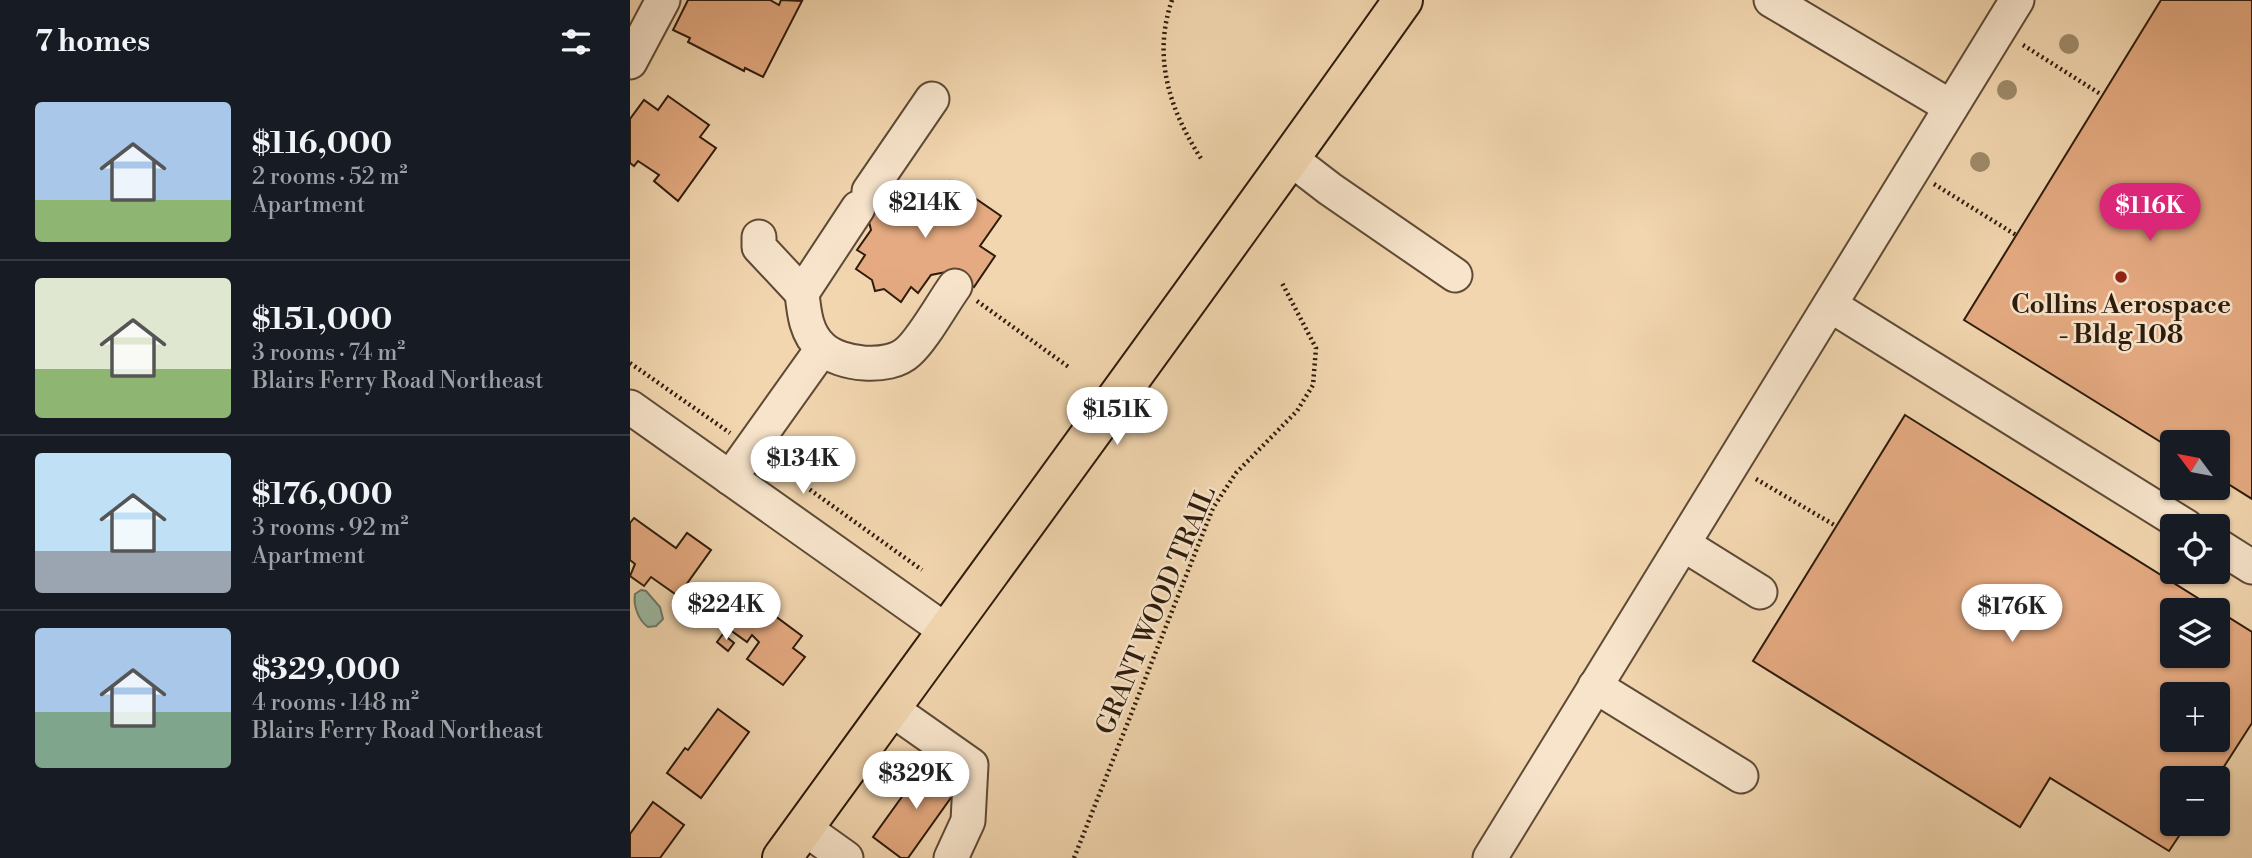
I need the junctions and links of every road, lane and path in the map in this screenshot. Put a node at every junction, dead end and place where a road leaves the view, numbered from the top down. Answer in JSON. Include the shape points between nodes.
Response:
{"nodes":[{"id":1,"x":663,"y":0,"type":"edge"},
{"id":2,"x":1172,"y":0,"type":"edge"},
{"id":3,"x":1403,"y":0,"type":"edge"},
{"id":4,"x":1772,"y":0,"type":"edge"},
{"id":5,"x":2017,"y":0,"type":"edge"},
{"id":6,"x":1999,"y":30,"type":"junction"},
{"id":7,"x":630,"y":62,"type":"edge"},
{"id":8,"x":2102,"y":96,"type":"dead end"},
{"id":9,"x":932,"y":99,"type":"dead end"},
{"id":10,"x":1951,"y":107,"type":"junction"},
{"id":11,"x":1291,"y":159,"type":"junction"},
{"id":12,"x":1202,"y":160,"type":"dead end"},
{"id":13,"x":1913,"y":170,"type":"junction"},
{"id":14,"x":2016,"y":235,"type":"dead end"},
{"id":15,"x":759,"y":236,"type":"dead end"},
{"id":16,"x":1455,"y":275,"type":"dead end"},
{"id":17,"x":1282,"y":283,"type":"dead end"},
{"id":18,"x":961,"y":290,"type":"joint"},
{"id":19,"x":802,"y":293,"type":"junction"},
{"id":20,"x":1830,"y":305,"type":"junction"},
{"id":21,"x":822,"y":349,"type":"junction"},
{"id":22,"x":1070,"y":368,"type":"dead end"},
{"id":23,"x":630,"y":407,"type":"edge"},
{"id":24,"x":1731,"y":464,"type":"junction"},
{"id":25,"x":730,"y":478,"type":"junction"},
{"id":26,"x":2167,"y":514,"type":"edge"},
{"id":27,"x":1836,"y":526,"type":"dead end"},
{"id":28,"x":1683,"y":544,"type":"junction"},
{"id":29,"x":2230,"y":553,"type":"edge"},
{"id":30,"x":2252,"y":567,"type":"edge"},
{"id":31,"x":1760,"y":592,"type":"dead end"},
{"id":32,"x":946,"y":630,"type":"junction"},
{"id":33,"x":1595,"y":686,"type":"junction"},
{"id":34,"x":890,"y":708,"type":"junction"},
{"id":35,"x":1741,"y":776,"type":"dead end"},
{"id":36,"x":793,"y":843,"type":"edge"},
{"id":37,"x":846,"y":858,"type":"edge"},
{"id":38,"x":951,"y":858,"type":"edge"},
{"id":39,"x":1074,"y":858,"type":"edge"},
{"id":40,"x":1490,"y":858,"type":"edge"}],
"edges":[{"from":1,"to":7,"type":"street"},
{"from":2,"to":12,"type":"path","via":[[1164,68],[1171,103]]},
{"from":3,"to":11,"type":"main road"},
{"from":4,"to":10,"type":"street"},
{"from":5,"to":6,"type":"street"},
{"from":6,"to":8,"type":"path"},
{"from":6,"to":10,"type":"street"},
{"from":9,"to":19,"type":"street"},
{"from":10,"to":13,"type":"street"},
{"from":11,"to":16,"type":"street"},
{"from":11,"to":32,"type":"main road"},
{"from":13,"to":14,"type":"path"},
{"from":13,"to":20,"type":"street"},
{"from":15,"to":19,"type":"street","via":[[759,247]]},
{"from":17,"to":39,"type":"path","name":"GRANT WOOD TRAIL","via":[[1316,348],[1313,385],[1297,411],[1236,473],[1213,508]]},
{"from":18,"to":21,"type":"street","via":[[908,353],[886,363],[861,363]]},
{"from":18,"to":22,"type":"path"},
{"from":19,"to":21,"type":"street","via":[[808,328]]},
{"from":20,"to":24,"type":"street"},
{"from":20,"to":26,"type":"street"},
{"from":21,"to":25,"type":"street"},
{"from":23,"to":25,"type":"street"},
{"from":24,"to":27,"type":"path"},
{"from":24,"to":28,"type":"street"},
{"from":25,"to":32,"type":"street"},
{"from":28,"to":31,"type":"street"},
{"from":28,"to":33,"type":"street"},
{"from":29,"to":30,"type":"street"},
{"from":32,"to":34,"type":"main road"},
{"from":33,"to":35,"type":"street"},
{"from":33,"to":40,"type":"street"},
{"from":34,"to":36,"type":"main road"},
{"from":34,"to":38,"type":"street","via":[[971,765],[968,821]]},
{"from":36,"to":37,"type":"street"}]}
